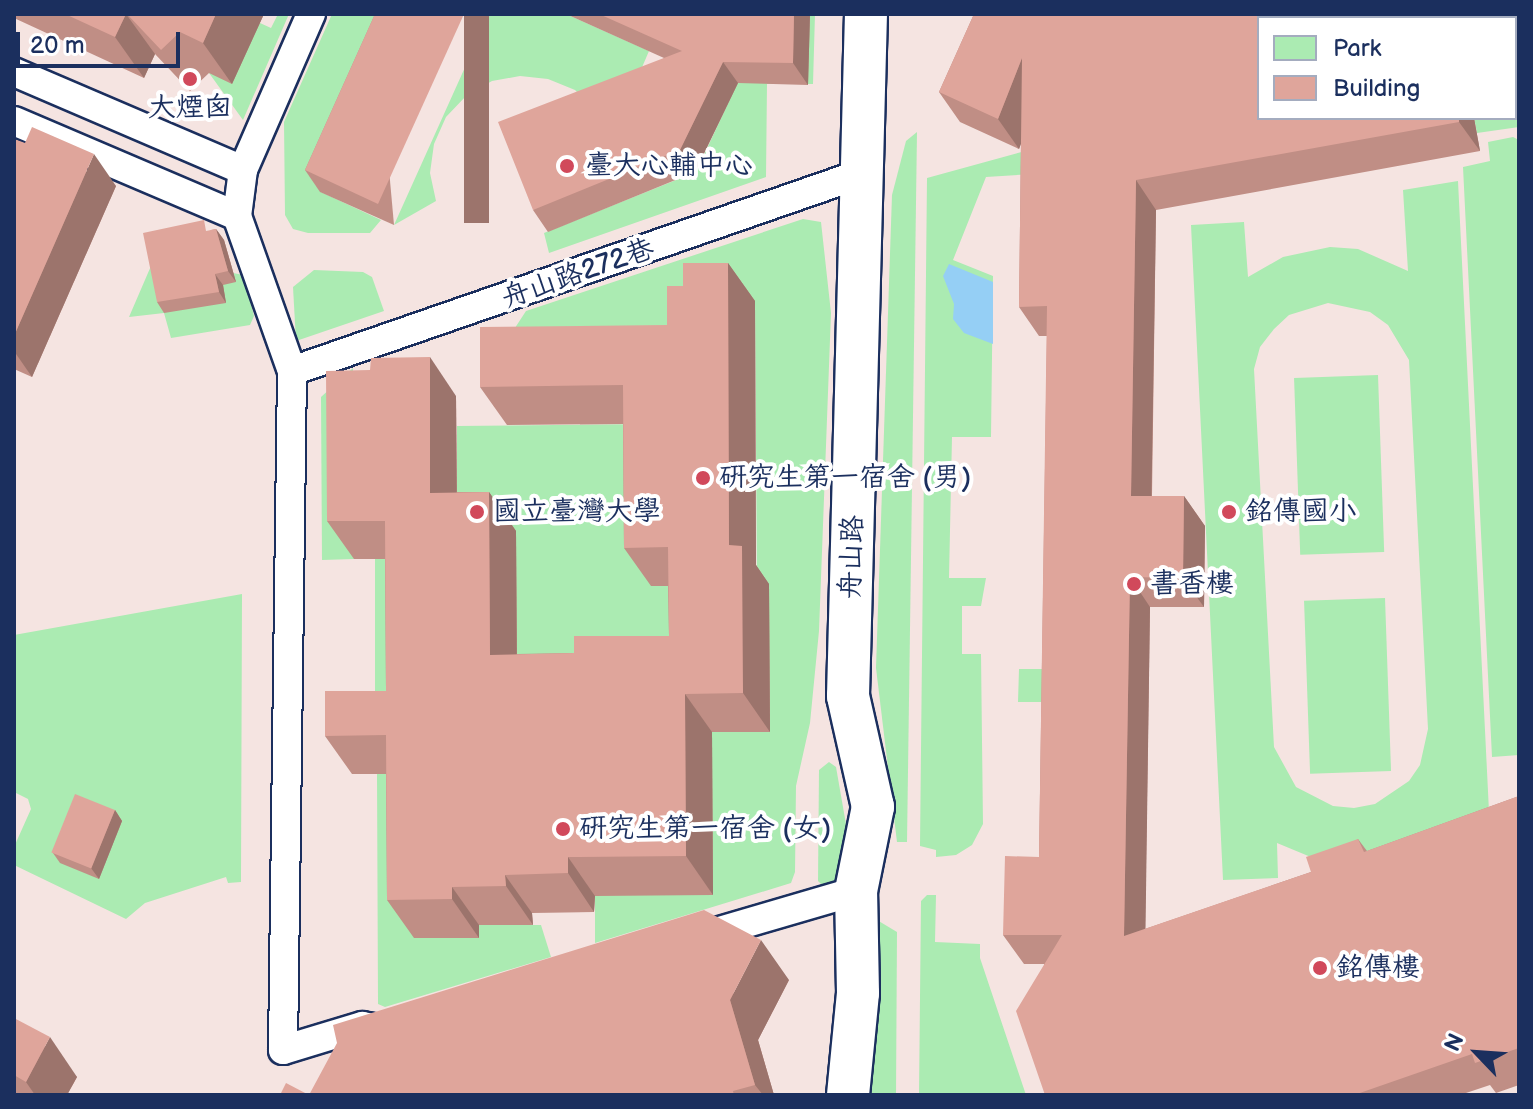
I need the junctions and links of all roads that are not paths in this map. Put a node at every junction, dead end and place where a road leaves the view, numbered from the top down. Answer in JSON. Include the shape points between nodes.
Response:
{"nodes":[{"id":1,"x":311,"y":14,"type":"edge"},
{"id":2,"x":866,"y":14,"type":"edge"},
{"id":3,"x":14,"y":72,"type":"edge"},
{"id":4,"x":14,"y":121,"type":"edge"},
{"id":5,"x":243,"y":170,"type":"junction"},
{"id":6,"x":863,"y":173,"type":"junction"},
{"id":7,"x":237,"y":216,"type":"junction"},
{"id":8,"x":292,"y":371,"type":"junction"},
{"id":9,"x":856,"y":891,"type":"junction"},
{"id":10,"x":675,"y":944,"type":"edge"},
{"id":11,"x":404,"y":1028,"type":"edge"},
{"id":12,"x":848,"y":1095,"type":"edge"}],
"edges":[{"from":1,"to":5,"type":"lane"},
{"from":2,"to":6,"type":"street","name":"舟山路"},
{"from":3,"to":5,"type":"lane"},
{"from":4,"to":7,"type":"lane"},
{"from":5,"to":7,"type":"lane"},
{"from":6,"to":8,"type":"lane","name":"舟山路272巷"},
{"from":6,"to":9,"type":"street","name":"舟山路","via":[[848,696],[873,807]]},
{"from":7,"to":8,"type":"lane"},
{"from":8,"to":11,"type":"lane","via":[[283,1050],[362,1026],[389,1032]]},
{"from":9,"to":10,"type":"lane"},
{"from":9,"to":12,"type":"street","name":"舟山路","via":[[858,993]]}]}
